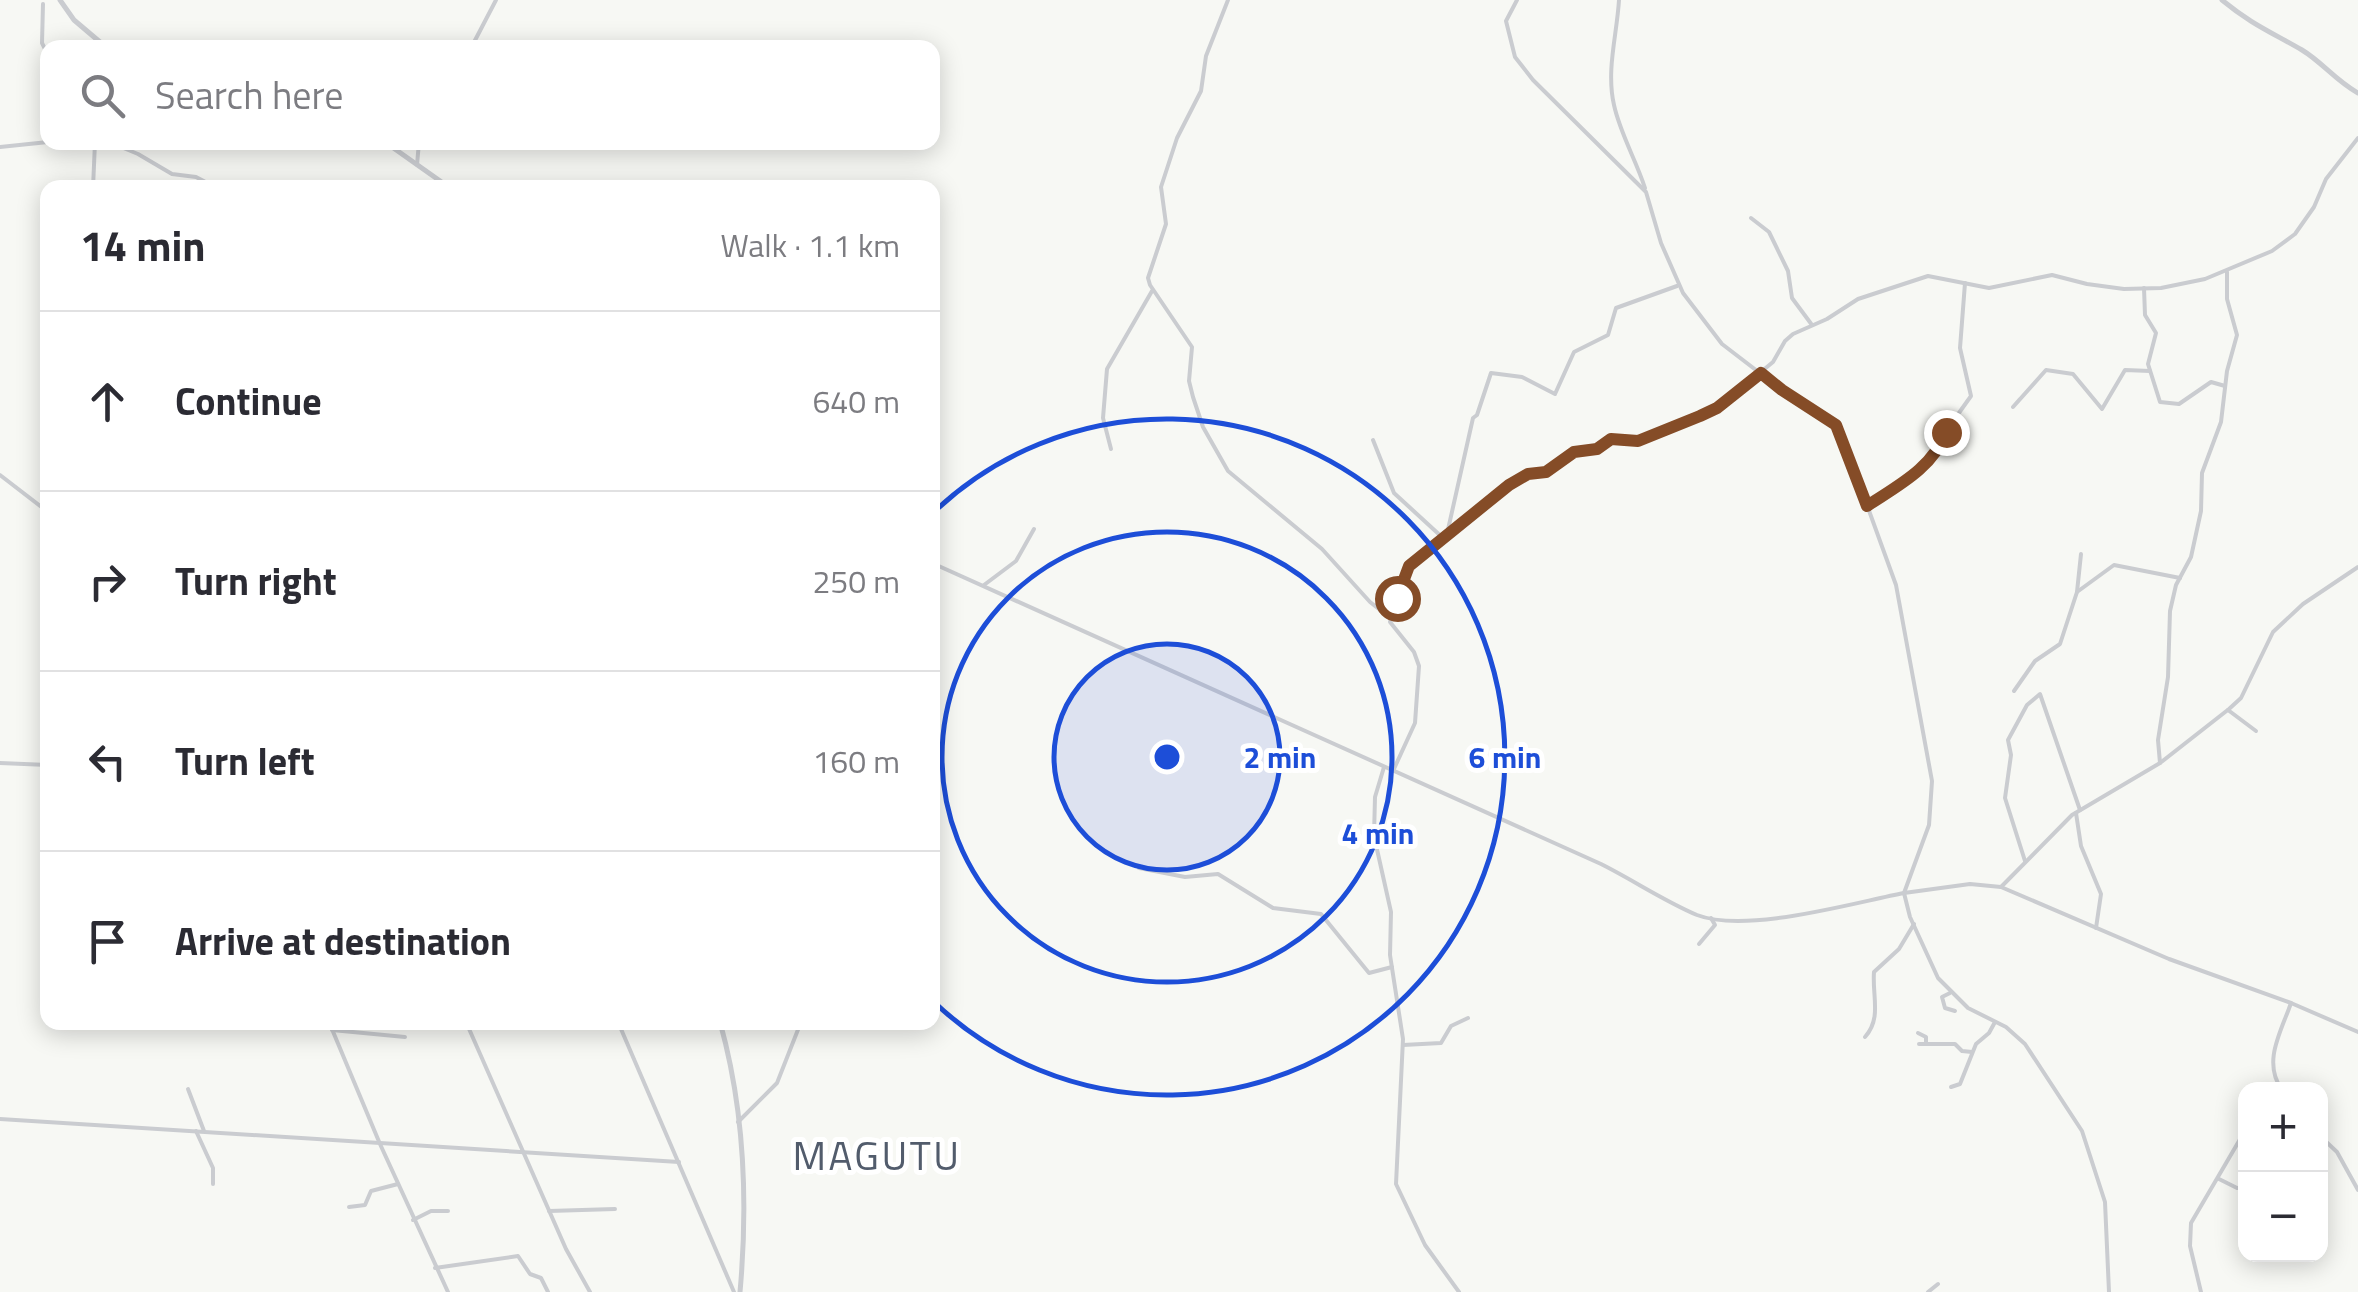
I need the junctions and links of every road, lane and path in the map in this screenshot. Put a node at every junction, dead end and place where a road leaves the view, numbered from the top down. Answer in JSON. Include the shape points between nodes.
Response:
{"nodes":[{"id":1,"x":60,"y":0,"type":"edge"},
{"id":2,"x":496,"y":0,"type":"edge"},
{"id":3,"x":1228,"y":0,"type":"edge"},
{"id":4,"x":1517,"y":0,"type":"edge"},
{"id":5,"x":1619,"y":0,"type":"edge"},
{"id":6,"x":2222,"y":0,"type":"edge"},
{"id":7,"x":43,"y":4,"type":"dead end"},
{"id":8,"x":42,"y":40,"type":"edge"},
{"id":9,"x":98,"y":40,"type":"edge"},
{"id":10,"x":475,"y":40,"type":"edge"},
{"id":11,"x":2358,"y":92,"type":"edge"},
{"id":12,"x":2358,"y":138,"type":"edge"},
{"id":13,"x":40,"y":143,"type":"edge"},
{"id":14,"x":0,"y":147,"type":"edge"},
{"id":15,"x":94,"y":150,"type":"edge"},
{"id":16,"x":128,"y":150,"type":"edge"},
{"id":17,"x":397,"y":150,"type":"edge"},
{"id":18,"x":418,"y":150,"type":"edge"},
{"id":19,"x":417,"y":164,"type":"junction"},
{"id":20,"x":93,"y":180,"type":"edge"},
{"id":21,"x":202,"y":180,"type":"edge"},
{"id":22,"x":439,"y":180,"type":"edge"},
{"id":23,"x":1646,"y":192,"type":"junction"},
{"id":24,"x":1752,"y":218,"type":"dead end"},
{"id":25,"x":2227,"y":270,"type":"junction"},
{"id":26,"x":1965,"y":284,"type":"junction"},
{"id":27,"x":1679,"y":285,"type":"junction"},
{"id":28,"x":2144,"y":288,"type":"junction"},
{"id":29,"x":1152,"y":292,"type":"junction"},
{"id":30,"x":1812,"y":325,"type":"junction"},
{"id":31,"x":2150,"y":371,"type":"junction"},
{"id":32,"x":1761,"y":373,"type":"junction"},
{"id":33,"x":2226,"y":386,"type":"junction"},
{"id":34,"x":2020,"y":399,"type":"dead end"},
{"id":35,"x":1373,"y":440,"type":"dead end"},
{"id":36,"x":1112,"y":449,"type":"dead end"},
{"id":37,"x":0,"y":475,"type":"edge"},
{"id":38,"x":40,"y":506,"type":"edge"},
{"id":39,"x":1867,"y":506,"type":"junction"},
{"id":40,"x":1034,"y":529,"type":"dead end"},
{"id":41,"x":1445,"y":536,"type":"junction"},
{"id":42,"x":2081,"y":554,"type":"dead end"},
{"id":43,"x":940,"y":566,"type":"edge"},
{"id":44,"x":2358,"y":567,"type":"edge"},
{"id":45,"x":2180,"y":578,"type":"junction"},
{"id":46,"x":984,"y":585,"type":"junction"},
{"id":47,"x":2077,"y":592,"type":"junction"},
{"id":48,"x":1389,"y":617,"type":"junction"},
{"id":49,"x":2014,"y":691,"type":"dead end"},
{"id":50,"x":2228,"y":710,"type":"junction"},
{"id":51,"x":2256,"y":731,"type":"dead end"},
{"id":52,"x":0,"y":763,"type":"edge"},
{"id":53,"x":2160,"y":763,"type":"junction"},
{"id":54,"x":40,"y":765,"type":"edge"},
{"id":55,"x":1384,"y":767,"type":"junction"},
{"id":56,"x":1393,"y":771,"type":"junction"},
{"id":57,"x":2078,"y":812,"type":"junction"},
{"id":58,"x":2025,"y":860,"type":"junction"},
{"id":59,"x":1139,"y":868,"type":"dead end"},
{"id":60,"x":2002,"y":887,"type":"junction"},
{"id":61,"x":1904,"y":893,"type":"junction"},
{"id":62,"x":1711,"y":918,"type":"junction"},
{"id":63,"x":1914,"y":924,"type":"junction"},
{"id":64,"x":2096,"y":928,"type":"junction"},
{"id":65,"x":1699,"y":944,"type":"dead end"},
{"id":66,"x":1392,"y":967,"type":"junction"},
{"id":67,"x":1950,"y":993,"type":"junction"},
{"id":68,"x":2291,"y":1003,"type":"junction"},
{"id":69,"x":1955,"y":1010,"type":"dead end"},
{"id":70,"x":1468,"y":1018,"type":"dead end"},
{"id":71,"x":1996,"y":1022,"type":"junction"},
{"id":72,"x":332,"y":1030,"type":"joint"},
{"id":73,"x":470,"y":1030,"type":"edge"},
{"id":74,"x":621,"y":1030,"type":"edge"},
{"id":75,"x":722,"y":1030,"type":"edge"},
{"id":76,"x":799,"y":1030,"type":"edge"},
{"id":77,"x":2358,"y":1032,"type":"edge"},
{"id":78,"x":1918,"y":1033,"type":"dead end"},
{"id":79,"x":406,"y":1036,"type":"dead end"},
{"id":80,"x":1865,"y":1038,"type":"dead end"},
{"id":81,"x":1403,"y":1045,"type":"junction"},
{"id":82,"x":1972,"y":1052,"type":"junction"},
{"id":83,"x":2276,"y":1081,"type":"edge"},
{"id":84,"x":1951,"y":1087,"type":"dead end"},
{"id":85,"x":188,"y":1089,"type":"dead end"},
{"id":86,"x":0,"y":1118,"type":"edge"},
{"id":87,"x":738,"y":1122,"type":"junction"},
{"id":88,"x":196,"y":1131,"type":"junction"},
{"id":89,"x":204,"y":1132,"type":"junction"},
{"id":90,"x":380,"y":1144,"type":"junction"},
{"id":91,"x":2328,"y":1144,"type":"edge"},
{"id":92,"x":2238,"y":1145,"type":"edge"},
{"id":93,"x":526,"y":1153,"type":"junction"},
{"id":94,"x":679,"y":1162,"type":"junction"},
{"id":95,"x":2219,"y":1179,"type":"junction"},
{"id":96,"x":213,"y":1184,"type":"dead end"},
{"id":97,"x":398,"y":1184,"type":"junction"},
{"id":98,"x":2238,"y":1188,"type":"edge"},
{"id":99,"x":2358,"y":1190,"type":"edge"},
{"id":100,"x":348,"y":1206,"type":"dead end"},
{"id":101,"x":615,"y":1209,"type":"dead end"},
{"id":102,"x":448,"y":1211,"type":"dead end"},
{"id":103,"x":549,"y":1211,"type":"junction"},
{"id":104,"x":414,"y":1220,"type":"junction"},
{"id":105,"x":435,"y":1268,"type":"junction"},
{"id":106,"x":1938,"y":1284,"type":"dead end"},
{"id":107,"x":448,"y":1292,"type":"edge"},
{"id":108,"x":548,"y":1292,"type":"edge"},
{"id":109,"x":590,"y":1292,"type":"edge"},
{"id":110,"x":737,"y":1292,"type":"edge"},
{"id":111,"x":1458,"y":1292,"type":"edge"},
{"id":112,"x":1928,"y":1292,"type":"edge"},
{"id":113,"x":2109,"y":1292,"type":"edge"},
{"id":114,"x":2201,"y":1292,"type":"edge"}],
"edges":[{"from":1,"to":9,"type":"street"},
{"from":2,"to":10,"type":"street"},
{"from":3,"to":29,"type":"street","via":[[1198,99],[1161,187],[1166,224],[1148,278]]},
{"from":4,"to":23,"type":"street","via":[[1506,21],[1516,56]]},
{"from":5,"to":23,"type":"street","via":[[1612,90]]},
{"from":6,"to":11,"type":"street"},
{"from":7,"to":8,"type":"street"},
{"from":12,"to":25,"type":"street","via":[[2295,234]]},
{"from":13,"to":14,"type":"street"},
{"from":15,"to":20,"type":"street"},
{"from":16,"to":21,"type":"street","via":[[172,174]]},
{"from":17,"to":19,"type":"street"},
{"from":18,"to":19,"type":"street"},
{"from":19,"to":22,"type":"street"},
{"from":23,"to":27,"type":"street"},
{"from":24,"to":30,"type":"street","via":[[1769,232],[1788,271],[1792,298]]},
{"from":25,"to":28,"type":"street"},
{"from":25,"to":33,"type":"street","via":[[2238,335]]},
{"from":26,"to":28,"type":"street","via":[[1989,288],[2052,275]]},
{"from":26,"to":30,"type":"street","via":[[1928,276],[1858,299]]},
{"from":26,"to":39,"type":"street","via":[[1960,348],[1972,396],[1937,452]]},
{"from":27,"to":32,"type":"street","via":[[1722,344]]},
{"from":27,"to":41,"type":"street","via":[[1616,308],[1608,336],[1574,352],[1555,394],[1522,376],[1491,373],[1473,418]]},
{"from":28,"to":31,"type":"street","via":[[2145,315],[2156,333]]},
{"from":29,"to":36,"type":"street","via":[[1107,369],[1104,418]]},
{"from":29,"to":48,"type":"street","via":[[1192,347],[1193,397],[1228,471],[1322,549]]},
{"from":30,"to":32,"type":"street","via":[[1784,341]]},
{"from":31,"to":33,"type":"street","via":[[2160,402],[2178,404],[2211,382]]},
{"from":31,"to":34,"type":"street","via":[[2126,370],[2102,409],[2073,374],[2046,370],[2014,407]]},
{"from":32,"to":39,"type":"street","via":[[1836,425]]},
{"from":32,"to":41,"type":"street","via":[[1700,416],[1638,441],[1611,439],[1574,452],[1546,472],[1519,478]]},
{"from":33,"to":45,"type":"street","via":[[2202,472],[2192,557]]},
{"from":35,"to":41,"type":"street","via":[[1394,493]]},
{"from":37,"to":38,"type":"street"},
{"from":39,"to":61,"type":"street","via":[[1896,584],[1932,780],[1929,825]]},
{"from":40,"to":46,"type":"street","via":[[1016,561]]},
{"from":41,"to":48,"type":"street","via":[[1405,571]]},
{"from":42,"to":47,"type":"street"},
{"from":43,"to":46,"type":"street"},
{"from":44,"to":50,"type":"street","via":[[2273,632],[2242,698]]},
{"from":45,"to":47,"type":"street","via":[[2114,564]]},
{"from":45,"to":53,"type":"street","via":[[2167,636]]},
{"from":46,"to":55,"type":"street"},
{"from":47,"to":49,"type":"street","via":[[2060,644],[2036,661]]},
{"from":48,"to":56,"type":"street","via":[[1417,657],[1419,685],[1415,723]]},
{"from":50,"to":51,"type":"street"},
{"from":50,"to":53,"type":"street"},
{"from":52,"to":54,"type":"street"},
{"from":53,"to":57,"type":"street"},
{"from":55,"to":56,"type":"street"},
{"from":55,"to":66,"type":"street","via":[[1374,836],[1391,912]]},
{"from":56,"to":62,"type":"street"},
{"from":57,"to":58,"type":"street"},
{"from":57,"to":58,"type":"street","via":[[2040,694],[2008,740],[2006,798]]},
{"from":57,"to":64,"type":"street","via":[[2080,846],[2101,894]]},
{"from":58,"to":60,"type":"street"},
{"from":59,"to":66,"type":"street","via":[[1185,877],[1218,874],[1273,908],[1321,914],[1370,972]]},
{"from":60,"to":61,"type":"street"},
{"from":60,"to":64,"type":"street"},
{"from":61,"to":62,"type":"street","via":[[1777,918]]},
{"from":61,"to":63,"type":"street"},
{"from":62,"to":65,"type":"street","via":[[1715,925]]},
{"from":63,"to":67,"type":"street"},
{"from":63,"to":80,"type":"street","via":[[1874,972],[1874,1028]]},
{"from":64,"to":68,"type":"street"},
{"from":66,"to":81,"type":"street"},
{"from":67,"to":69,"type":"street","via":[[1942,997],[1945,1008]]},
{"from":67,"to":71,"type":"street"},
{"from":68,"to":77,"type":"street"},
{"from":68,"to":83,"type":"street","via":[[2272,1058]]},
{"from":70,"to":81,"type":"street","via":[[1452,1026],[1441,1043]]},
{"from":71,"to":82,"type":"street"},
{"from":71,"to":113,"type":"street","via":[[2024,1044],[2082,1131],[2106,1202]]},
{"from":72,"to":79,"type":"street"},
{"from":72,"to":90,"type":"street"},
{"from":73,"to":93,"type":"street"},
{"from":74,"to":94,"type":"street"},
{"from":75,"to":87,"type":"street"},
{"from":76,"to":87,"type":"street","via":[[777,1084]]},
{"from":78,"to":82,"type":"street","via":[[1926,1037],[1922,1044],[1955,1044]]},
{"from":81,"to":111,"type":"street","via":[[1396,1184]]},
{"from":82,"to":84,"type":"street","via":[[1960,1084]]},
{"from":85,"to":89,"type":"street"},
{"from":86,"to":88,"type":"street"},
{"from":87,"to":110,"type":"street","via":[[744,1252]]},
{"from":88,"to":89,"type":"street"},
{"from":88,"to":96,"type":"street"},
{"from":89,"to":90,"type":"street"},
{"from":90,"to":93,"type":"street"},
{"from":90,"to":97,"type":"street"},
{"from":91,"to":99,"type":"street"},
{"from":92,"to":95,"type":"street"},
{"from":93,"to":94,"type":"street"},
{"from":93,"to":103,"type":"street"},
{"from":94,"to":110,"type":"street"},
{"from":95,"to":98,"type":"street"},
{"from":95,"to":114,"type":"street","via":[[2189,1235]]},
{"from":97,"to":100,"type":"street","via":[[371,1191],[365,1205]]},
{"from":97,"to":104,"type":"street"},
{"from":101,"to":103,"type":"street"},
{"from":102,"to":104,"type":"street"},
{"from":103,"to":109,"type":"street"},
{"from":104,"to":105,"type":"street"},
{"from":105,"to":107,"type":"street"},
{"from":105,"to":108,"type":"street","via":[[518,1256]]},
{"from":106,"to":112,"type":"street"}]}
